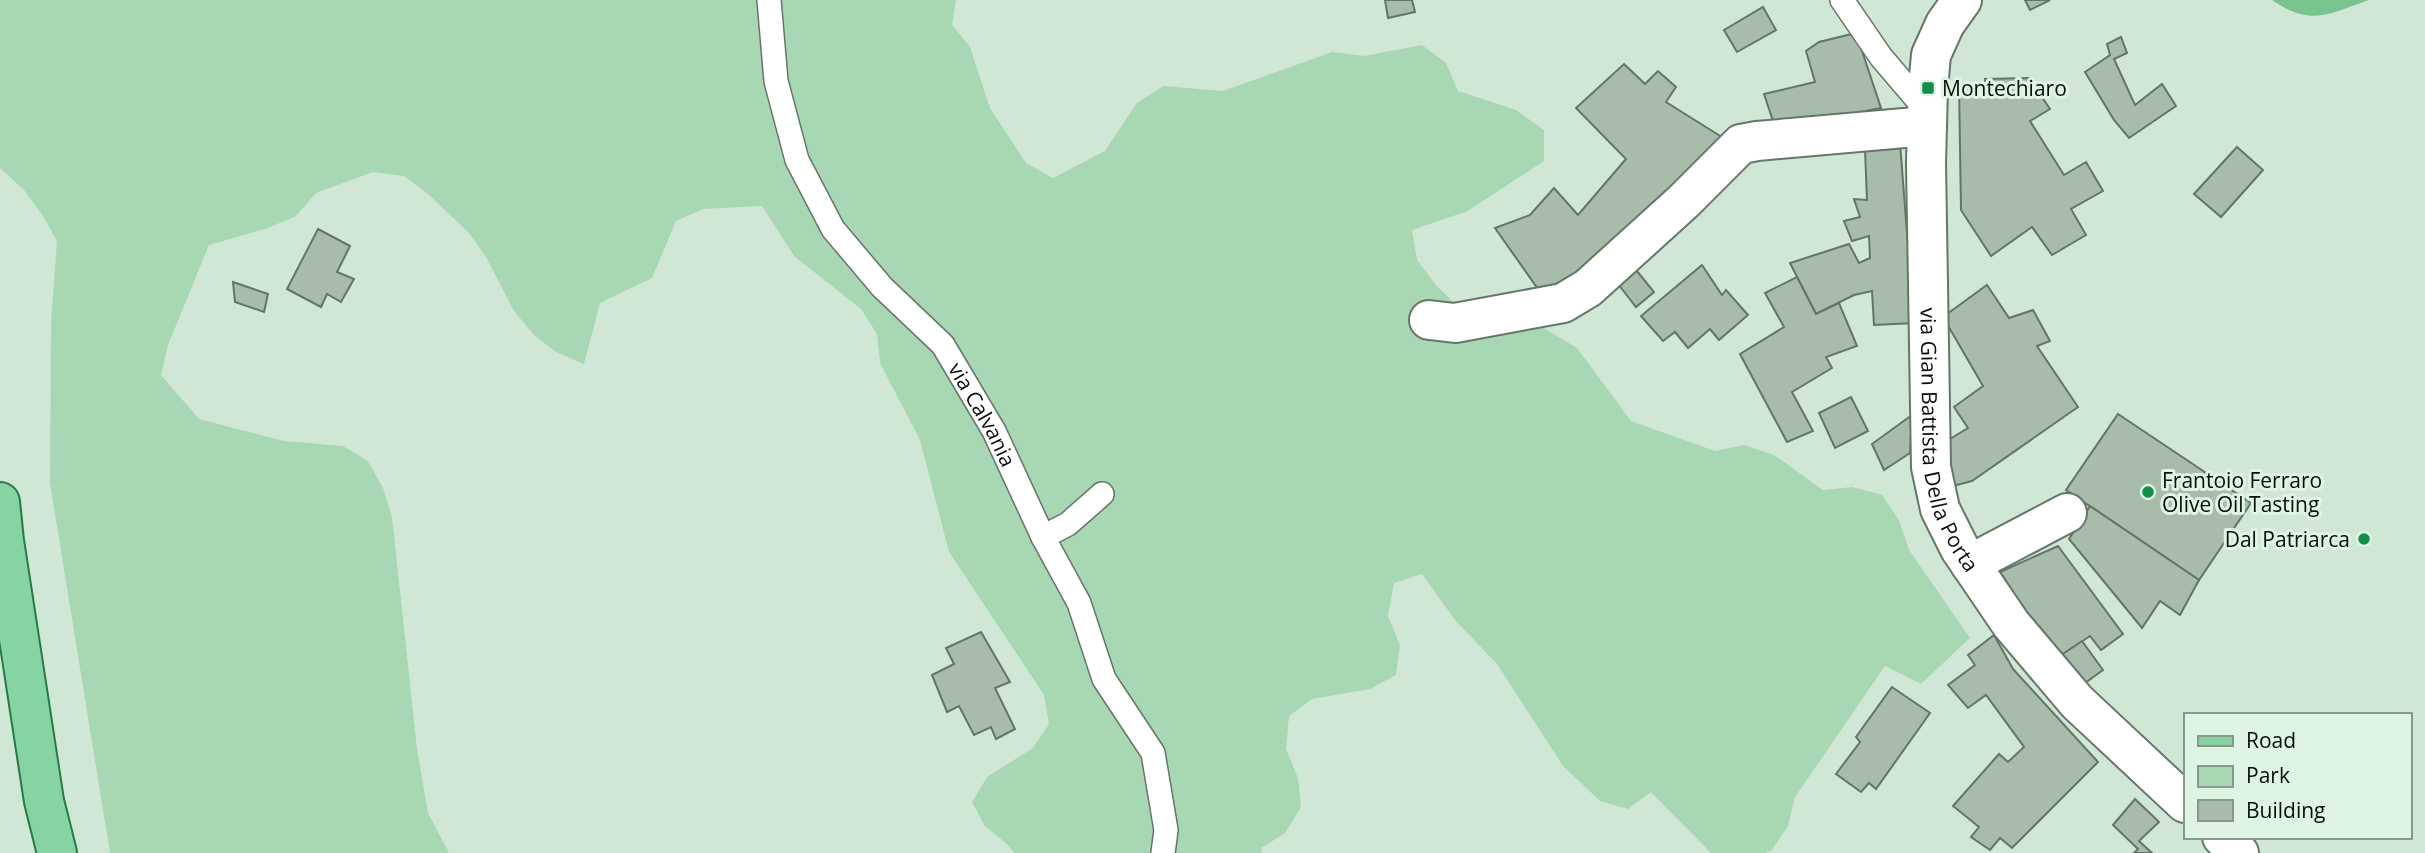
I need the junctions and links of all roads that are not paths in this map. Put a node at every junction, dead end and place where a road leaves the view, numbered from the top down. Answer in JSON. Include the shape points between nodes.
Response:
{"nodes":[{"id":1,"x":769,"y":0,"type":"edge"},
{"id":2,"x":1842,"y":0,"type":"edge"},
{"id":3,"x":1962,"y":0,"type":"edge"},
{"id":4,"x":1927,"y":118,"type":"junction"},
{"id":5,"x":1429,"y":320,"type":"dead end"},
{"id":6,"x":1102,"y":494,"type":"dead end"},
{"id":7,"x":0,"y":502,"type":"edge"},
{"id":8,"x":2067,"y":513,"type":"dead end"},
{"id":9,"x":1043,"y":537,"type":"junction"},
{"id":10,"x":1970,"y":564,"type":"junction"},
{"id":11,"x":2184,"y":802,"type":"edge"},
{"id":12,"x":2224,"y":839,"type":"edge"},
{"id":13,"x":57,"y":853,"type":"edge"},
{"id":14,"x":1163,"y":853,"type":"edge"},
{"id":15,"x":2239,"y":853,"type":"edge"}],
"edges":[{"from":1,"to":9,"type":"lane","name":"via Calvania","via":[[776,81],[797,160],[833,229],[883,287],[943,345],[994,431]]},
{"from":2,"to":4,"type":"lane"},
{"from":3,"to":4,"type":"street","name":"via Gian Battista Della Porta","via":[[1931,55]]},
{"from":4,"to":5,"type":"street","via":[[1741,144],[1588,288],[1563,303],[1455,323]]},
{"from":4,"to":10,"type":"street","name":"via Gian Battista Della Porta","via":[[1931,467],[1940,509]]},
{"from":6,"to":9,"type":"lane","via":[[1068,524]]},
{"from":7,"to":13,"type":"main road","via":[[42,788]]},
{"from":8,"to":10,"type":"street"},
{"from":9,"to":14,"type":"lane","name":"via Calvania","via":[[1079,603],[1104,679],[1153,753],[1166,830]]},
{"from":10,"to":11,"type":"street","name":"via Gian Battista Della Porta","via":[[2011,624],[2077,702]]},
{"from":12,"to":15,"type":"street"}]}
